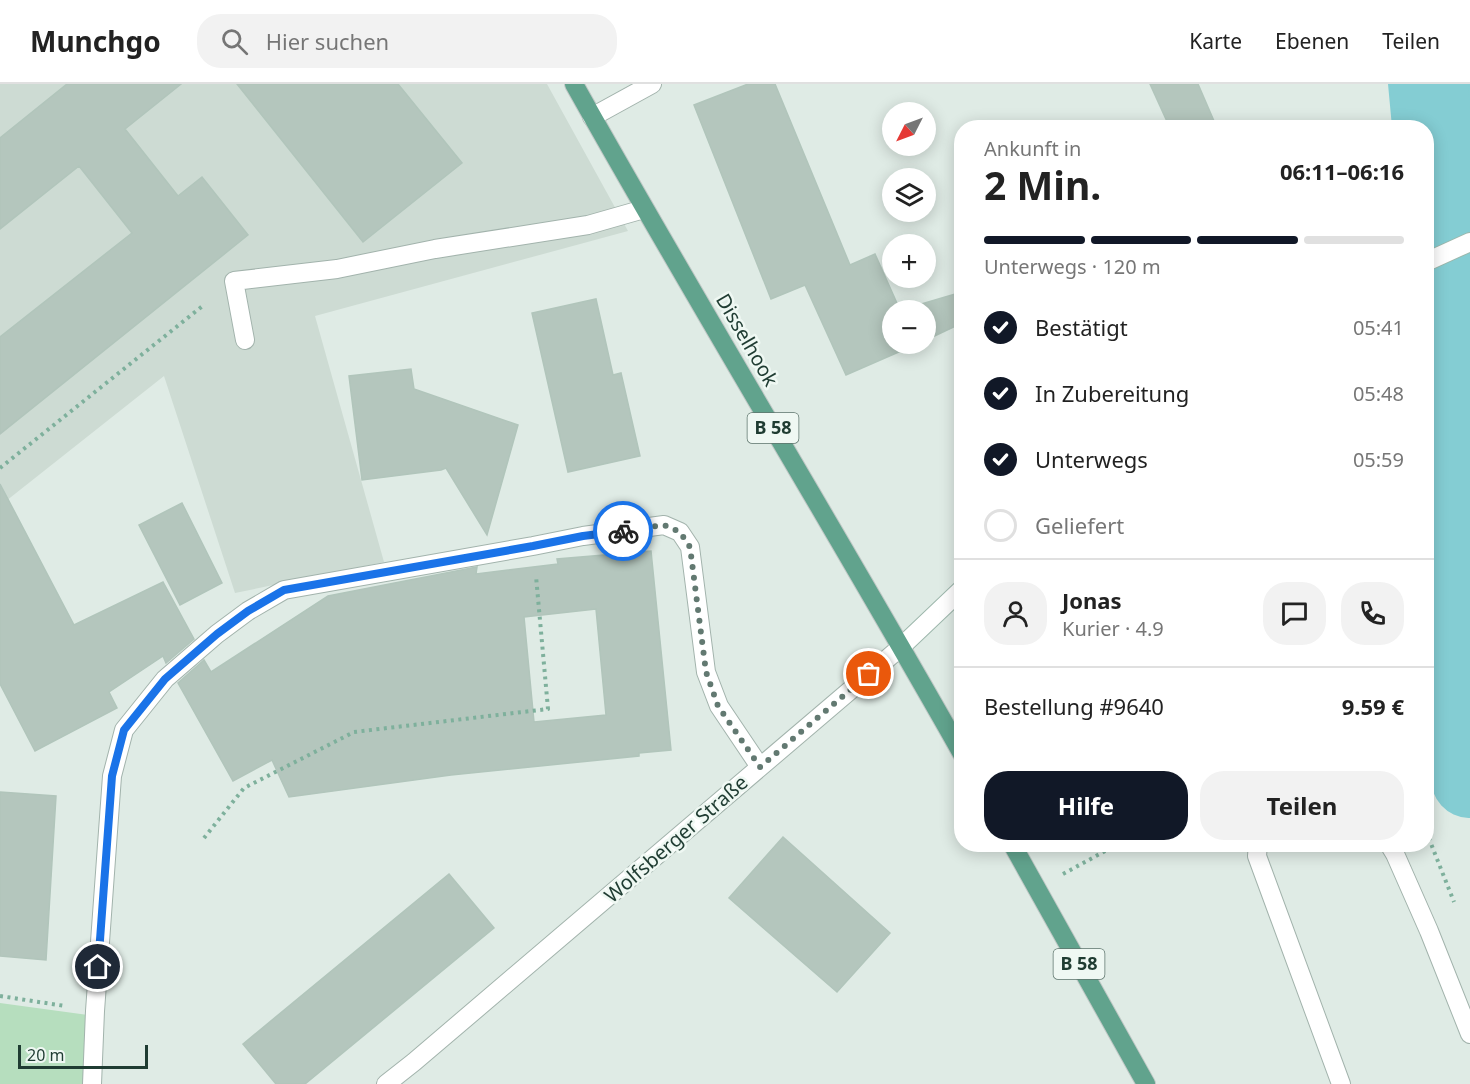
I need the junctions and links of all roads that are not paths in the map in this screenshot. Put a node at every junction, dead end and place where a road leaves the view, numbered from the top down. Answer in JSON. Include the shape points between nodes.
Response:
{"nodes":[{"id":1,"x":574,"y":84,"type":"edge"},
{"id":2,"x":652,"y":84,"type":"edge"},
{"id":3,"x":592,"y":117,"type":"junction"},
{"id":4,"x":644,"y":209,"type":"junction"},
{"id":5,"x":1470,"y":242,"type":"edge"},
{"id":6,"x":1434,"y":258,"type":"edge"},
{"id":7,"x":245,"y":340,"type":"dead end"},
{"id":8,"x":954,"y":596,"type":"edge"},
{"id":9,"x":901,"y":646,"type":"junction"},
{"id":10,"x":954,"y":740,"type":"edge"},
{"id":11,"x":760,"y":767,"type":"junction"},
{"id":12,"x":1017,"y":852,"type":"edge"},
{"id":13,"x":1257,"y":852,"type":"edge"},
{"id":14,"x":1394,"y":852,"type":"edge"},
{"id":15,"x":1470,"y":1034,"type":"edge"},
{"id":16,"x":92,"y":1084,"type":"edge"},
{"id":17,"x":386,"y":1084,"type":"edge"},
{"id":18,"x":1146,"y":1084,"type":"edge"},
{"id":19,"x":1341,"y":1084,"type":"edge"}],
"edges":[{"from":1,"to":3,"type":"main road","name":"Disselhook","number":"B 58"},
{"from":2,"to":3,"type":"street"},
{"from":3,"to":4,"type":"main road","name":"Disselhook","number":"B 58"},
{"from":4,"to":7,"type":"street","via":[[588,225],[337,269],[234,281]]},
{"from":4,"to":9,"type":"main road","name":"Disselhook","number":"B 58"},
{"from":5,"to":6,"type":"street"},
{"from":8,"to":9,"type":"street","name":"Wolfsberger Straße"},
{"from":9,"to":10,"type":"main road","number":"B 58"},
{"from":9,"to":11,"type":"street","name":"Wolfsberger Straße"},
{"from":11,"to":16,"type":"street","via":[[718,706],[706,672],[690,547],[680,532],[664,525],[284,590],[217,634],[165,679],[124,730],[112,776]]},
{"from":11,"to":17,"type":"street","name":"Wolfsberger Straße"},
{"from":12,"to":18,"type":"main road","number":"B 58"},
{"from":13,"to":19,"type":"street"},
{"from":14,"to":15,"type":"street"}]}
